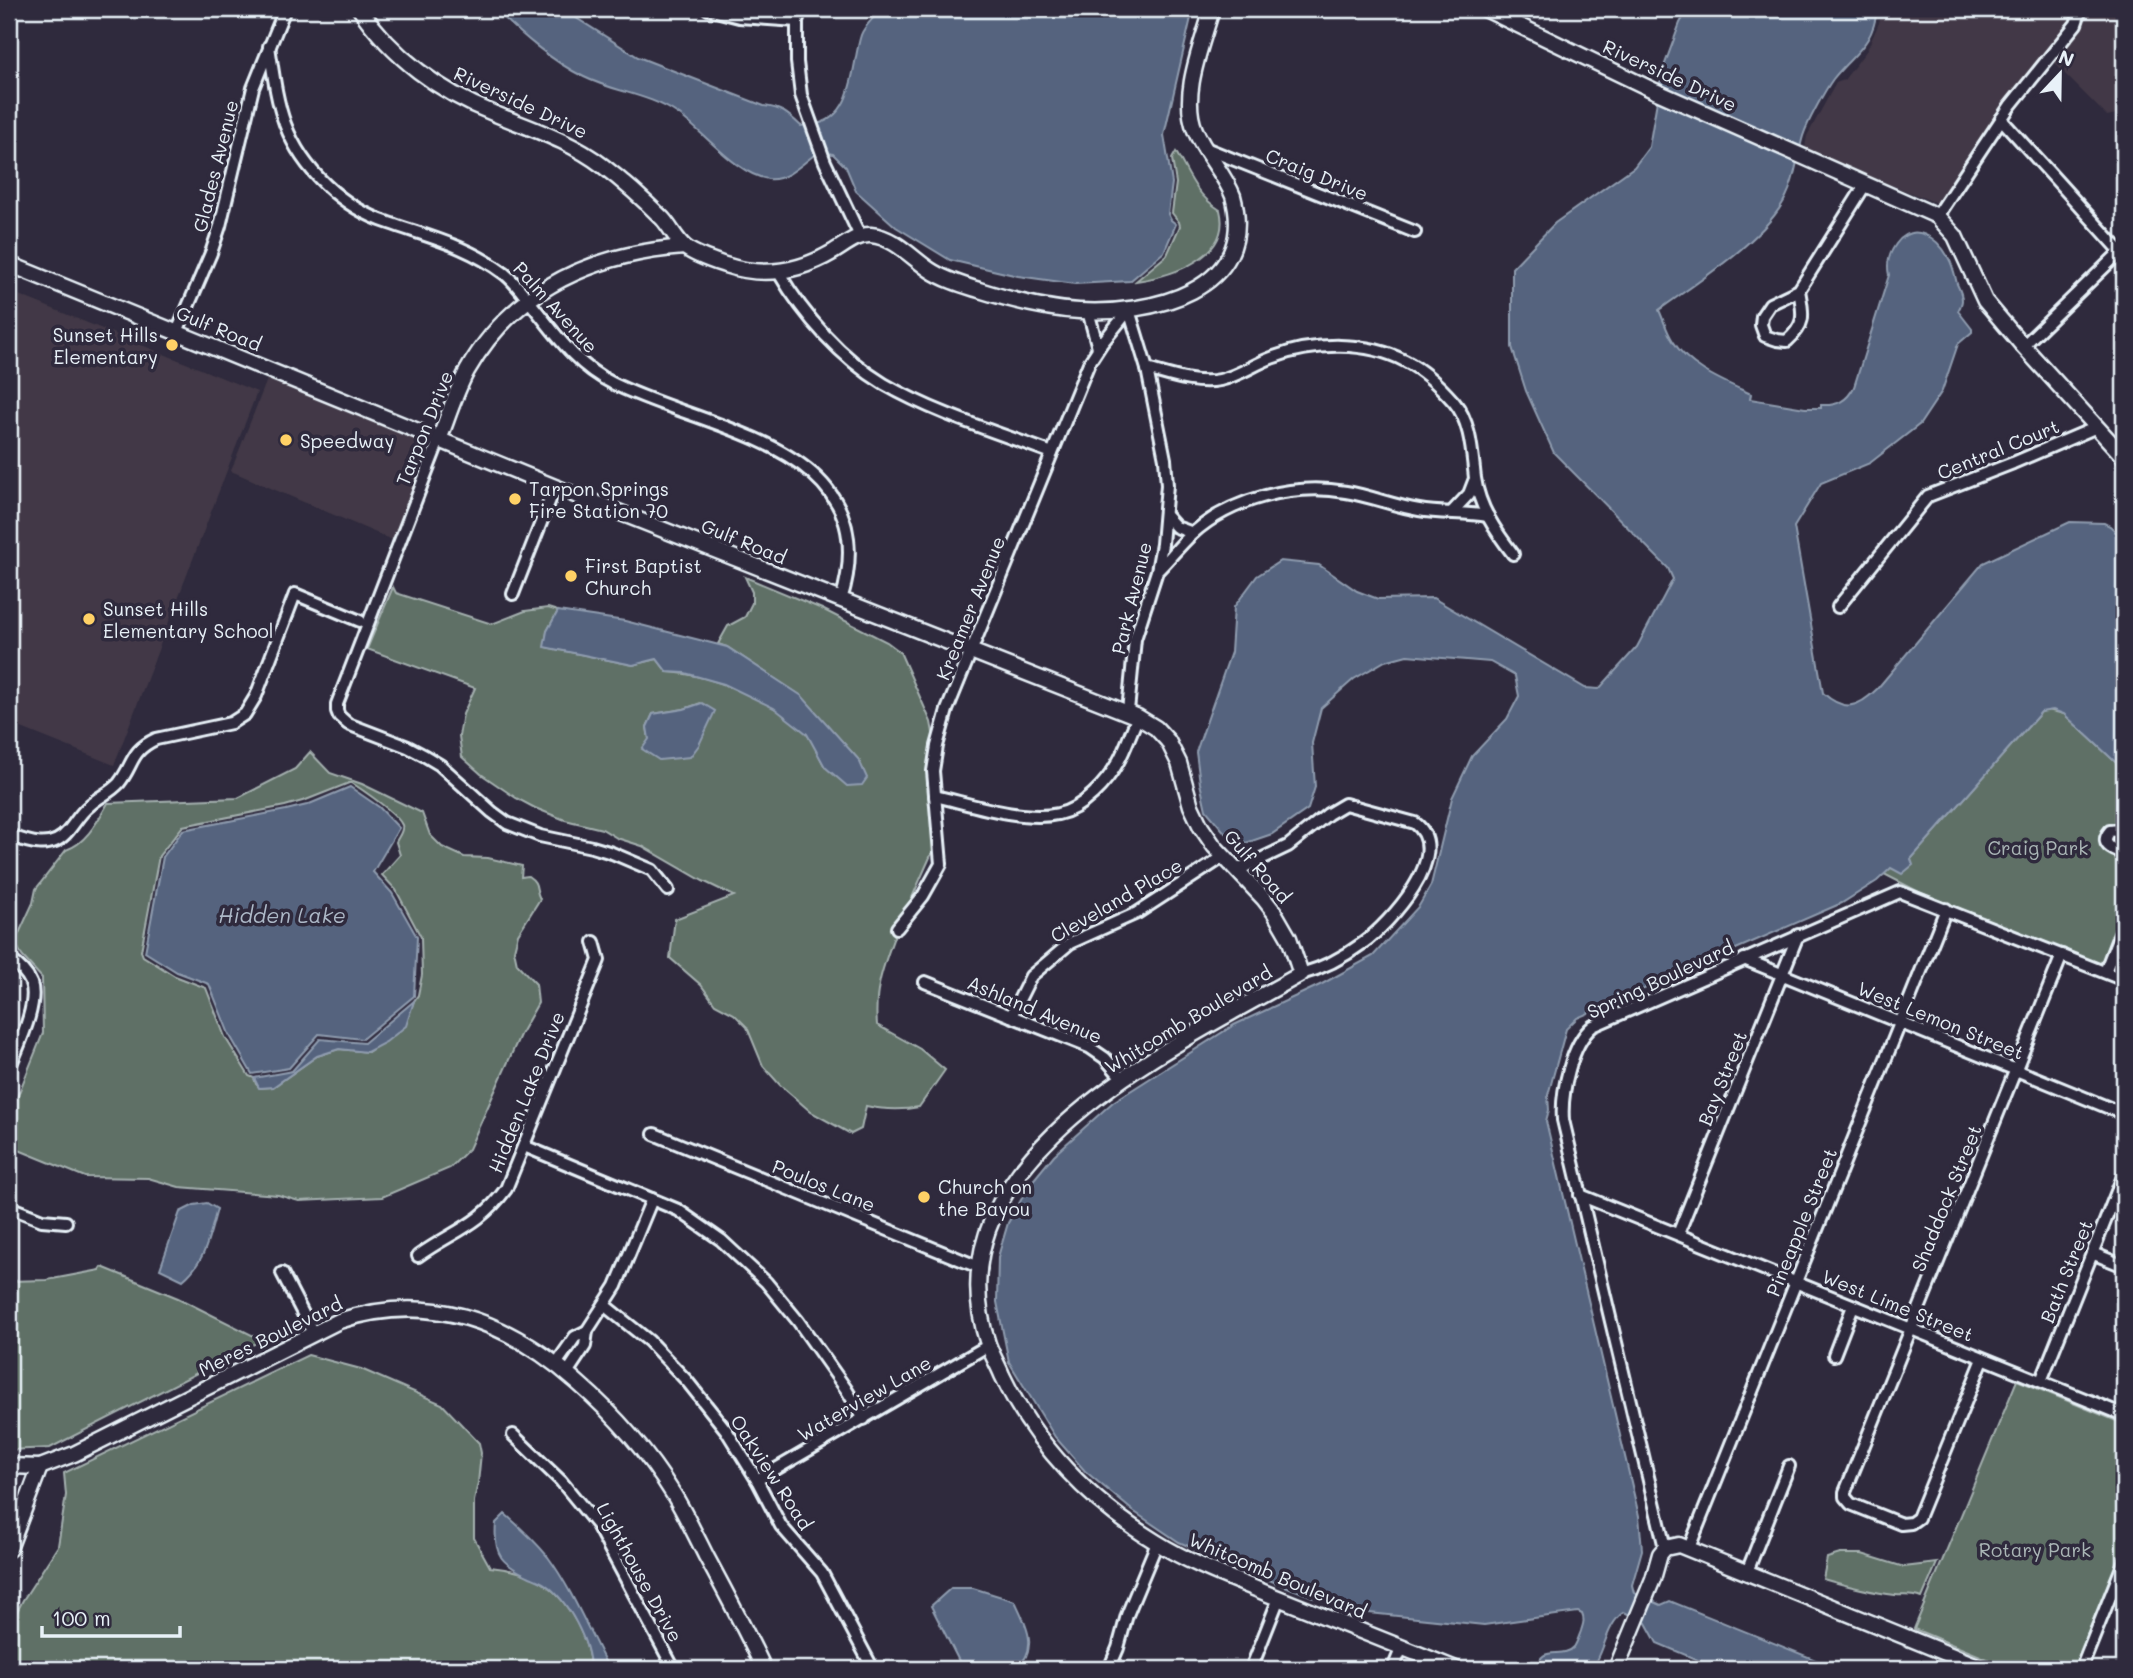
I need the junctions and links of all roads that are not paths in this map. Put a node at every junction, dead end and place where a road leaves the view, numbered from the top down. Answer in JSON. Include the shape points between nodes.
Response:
{"nodes":[{"id":1,"x":285,"y":9,"type":"edge"},
{"id":2,"x":360,"y":9,"type":"edge"},
{"id":3,"x":708,"y":9,"type":"edge"},
{"id":4,"x":801,"y":9,"type":"edge"},
{"id":5,"x":1212,"y":9,"type":"edge"},
{"id":6,"x":1485,"y":9,"type":"edge"},
{"id":7,"x":2081,"y":9,"type":"edge"},
{"id":8,"x":797,"y":21,"type":"junction"},
{"id":9,"x":269,"y":46,"type":"junction"},
{"id":10,"x":2001,"y":119,"type":"junction"},
{"id":11,"x":1205,"y":148,"type":"junction"},
{"id":12,"x":1866,"y":185,"type":"junction"},
{"id":13,"x":1937,"y":216,"type":"junction"},
{"id":14,"x":1415,"y":233,"type":"dead end"},
{"id":15,"x":860,"y":236,"type":"junction"},
{"id":16,"x":684,"y":247,"type":"junction"},
{"id":17,"x":2123,"y":253,"type":"edge"},
{"id":18,"x":9,"y":264,"type":"edge"},
{"id":19,"x":779,"y":273,"type":"junction"},
{"id":20,"x":1799,"y":290,"type":"junction"},
{"id":21,"x":529,"y":300,"type":"junction"},
{"id":22,"x":1129,"y":310,"type":"junction"},
{"id":23,"x":1088,"y":311,"type":"junction"},
{"id":24,"x":177,"y":332,"type":"junction"},
{"id":25,"x":2023,"y":346,"type":"junction"},
{"id":26,"x":1098,"y":348,"type":"junction"},
{"id":27,"x":1147,"y":369,"type":"junction"},
{"id":28,"x":2097,"y":427,"type":"junction"},
{"id":29,"x":439,"y":440,"type":"junction"},
{"id":30,"x":1052,"y":453,"type":"junction"},
{"id":31,"x":2124,"y":457,"type":"edge"},
{"id":32,"x":1475,"y":478,"type":"junction"},
{"id":33,"x":555,"y":487,"type":"junction"},
{"id":34,"x":1452,"y":512,"type":"junction"},
{"id":35,"x":1166,"y":516,"type":"junction"},
{"id":36,"x":1488,"y":516,"type":"junction"},
{"id":37,"x":1193,"y":533,"type":"junction"},
{"id":38,"x":1513,"y":554,"type":"dead end"},
{"id":39,"x":1157,"y":571,"type":"junction"},
{"id":40,"x":513,"y":594,"type":"dead end"},
{"id":41,"x":841,"y":600,"type":"junction"},
{"id":42,"x":1838,"y":607,"type":"dead end"},
{"id":43,"x":360,"y":621,"type":"dead end"},
{"id":44,"x":970,"y":652,"type":"junction"},
{"id":45,"x":1133,"y":714,"type":"junction"},
{"id":46,"x":935,"y":796,"type":"junction"},
{"id":47,"x":2124,"y":833,"type":"edge"},
{"id":48,"x":9,"y":835,"type":"edge"},
{"id":49,"x":2124,"y":853,"type":"edge"},
{"id":50,"x":1223,"y":857,"type":"junction"},
{"id":51,"x":1238,"y":870,"type":"junction"},
{"id":52,"x":668,"y":890,"type":"dead end"},
{"id":53,"x":1946,"y":909,"type":"junction"},
{"id":54,"x":2124,"y":923,"type":"edge"},
{"id":55,"x":897,"y":928,"type":"dead end"},
{"id":56,"x":1798,"y":935,"type":"junction"},
{"id":57,"x":594,"y":942,"type":"dead end"},
{"id":58,"x":2062,"y":956,"type":"junction"},
{"id":59,"x":9,"y":959,"type":"edge"},
{"id":60,"x":1744,"y":959,"type":"junction"},
{"id":61,"x":2105,"y":972,"type":"junction"},
{"id":62,"x":1301,"y":974,"type":"junction"},
{"id":63,"x":1782,"y":975,"type":"junction"},
{"id":64,"x":2124,"y":980,"type":"edge"},
{"id":65,"x":925,"y":982,"type":"dead end"},
{"id":66,"x":1011,"y":1016,"type":"junction"},
{"id":67,"x":1900,"y":1022,"type":"junction"},
{"id":68,"x":9,"y":1069,"type":"edge"},
{"id":69,"x":2016,"y":1070,"type":"junction"},
{"id":70,"x":1123,"y":1079,"type":"junction"},
{"id":71,"x":2124,"y":1114,"type":"edge"},
{"id":72,"x":653,"y":1134,"type":"dead end"},
{"id":73,"x":524,"y":1146,"type":"junction"},
{"id":74,"x":2124,"y":1174,"type":"edge"},
{"id":75,"x":1580,"y":1195,"type":"junction"},
{"id":76,"x":652,"y":1199,"type":"junction"},
{"id":77,"x":9,"y":1207,"type":"edge"},
{"id":78,"x":66,"y":1222,"type":"dead end"},
{"id":79,"x":1678,"y":1234,"type":"junction"},
{"id":80,"x":2092,"y":1253,"type":"junction"},
{"id":81,"x":418,"y":1256,"type":"dead end"},
{"id":82,"x":2124,"y":1266,"type":"edge"},
{"id":83,"x":981,"y":1268,"type":"junction"},
{"id":84,"x":282,"y":1273,"type":"dead end"},
{"id":85,"x":1795,"y":1283,"type":"junction"},
{"id":86,"x":604,"y":1305,"type":"junction"},
{"id":87,"x":1853,"y":1306,"type":"junction"},
{"id":88,"x":1911,"y":1330,"type":"junction"},
{"id":89,"x":313,"y":1333,"type":"junction"},
{"id":90,"x":989,"y":1345,"type":"junction"},
{"id":91,"x":1834,"y":1355,"type":"dead end"},
{"id":92,"x":1983,"y":1359,"type":"junction"},
{"id":93,"x":561,"y":1368,"type":"junction"},
{"id":94,"x":2041,"y":1381,"type":"junction"},
{"id":95,"x":2124,"y":1415,"type":"edge"},
{"id":96,"x":864,"y":1419,"type":"junction"},
{"id":97,"x":513,"y":1436,"type":"dead end"},
{"id":98,"x":9,"y":1466,"type":"edge"},
{"id":99,"x":1788,"y":1466,"type":"dead end"},
{"id":100,"x":40,"y":1467,"type":"junction"},
{"id":101,"x":757,"y":1480,"type":"junction"},
{"id":102,"x":1157,"y":1543,"type":"junction"},
{"id":103,"x":1665,"y":1548,"type":"junction"},
{"id":104,"x":1689,"y":1548,"type":"junction"},
{"id":105,"x":9,"y":1549,"type":"edge"},
{"id":106,"x":2123,"y":1567,"type":"edge"},
{"id":107,"x":1747,"y":1572,"type":"junction"},
{"id":108,"x":1279,"y":1598,"type":"junction"},
{"id":109,"x":1402,"y":1647,"type":"junction"},
{"id":110,"x":674,"y":1669,"type":"edge"},
{"id":111,"x":764,"y":1669,"type":"edge"},
{"id":112,"x":873,"y":1669,"type":"edge"},
{"id":113,"x":1109,"y":1669,"type":"edge"},
{"id":114,"x":1251,"y":1669,"type":"edge"},
{"id":115,"x":1393,"y":1669,"type":"edge"},
{"id":116,"x":1456,"y":1669,"type":"edge"},
{"id":117,"x":1616,"y":1669,"type":"edge"},
{"id":118,"x":1985,"y":1669,"type":"edge"},
{"id":119,"x":2081,"y":1669,"type":"edge"}],
"edges":[{"from":1,"to":9,"type":"street","name":"Glades Avenue"},
{"from":2,"to":16,"type":"street","name":"Riverside Drive","via":[[388,45],[438,85],[574,146],[601,164],[647,203]]},
{"from":3,"to":8,"type":"street","via":[[739,17]]},
{"from":4,"to":8,"type":"street"},
{"from":5,"to":11,"type":"street","via":[[1189,100],[1190,115]]},
{"from":6,"to":12,"type":"street","name":"Riverside Drive"},
{"from":7,"to":10,"type":"street","via":[[2076,24]]},
{"from":8,"to":15,"type":"street","via":[[798,80],[807,116]]},
{"from":9,"to":21,"type":"street","name":"Palm Avenue","via":[[285,125],[301,154],[331,190],[376,218],[468,251],[510,278]]},
{"from":9,"to":24,"type":"street","name":"Glades Avenue","via":[[253,88],[220,226]]},
{"from":10,"to":13,"type":"street"},
{"from":10,"to":17,"type":"street"},
{"from":11,"to":14,"type":"street","name":"Craig Drive"},
{"from":11,"to":22,"type":"street","via":[[1236,206],[1230,255],[1212,278],[1191,293]]},
{"from":12,"to":13,"type":"street","name":"Riverside Drive"},
{"from":12,"to":20,"type":"street"},
{"from":13,"to":25,"type":"street","via":[[1955,236],[1985,302]]},
{"from":15,"to":19,"type":"street","name":"Riverside Drive","via":[[816,261]]},
{"from":15,"to":23,"type":"street","via":[[883,237],[932,272],[978,290],[1042,306]]},
{"from":16,"to":19,"type":"street","name":"Riverside Drive","via":[[727,266]]},
{"from":16,"to":21,"type":"street","name":"Tarpon Drive","via":[[631,253],[587,266]]},
{"from":17,"to":25,"type":"street"},
{"from":18,"to":24,"type":"street","name":"Gulf Road"},
{"from":19,"to":30,"type":"street","via":[[820,331],[883,383],[939,410]]},
{"from":20,"to":20,"type":"street","via":[[1770,304],[1762,316],[1765,336],[1787,341],[1797,332],[1803,320]]},
{"from":21,"to":29,"type":"street","name":"Tarpon Drive","via":[[499,327],[475,358]]},
{"from":21,"to":41,"type":"street","name":"Palm Avenue","via":[[566,348],[598,375],[775,447],[819,478],[846,524],[850,543]]},
{"from":22,"to":23,"type":"street"},
{"from":22,"to":26,"type":"street","name":"Kreamer Avenue"},
{"from":22,"to":27,"type":"street","name":"Park Avenue"},
{"from":23,"to":26,"type":"street"},
{"from":24,"to":29,"type":"street","name":"Gulf Road"},
{"from":25,"to":28,"type":"street"},
{"from":26,"to":30,"type":"street","name":"Kreamer Avenue"},
{"from":27,"to":32,"type":"street","via":[[1188,379],[1219,380],[1275,356],[1317,347],[1395,356],[1426,375],[1457,406],[1473,450]]},
{"from":27,"to":35,"type":"street","name":"Park Avenue","via":[[1166,459]]},
{"from":28,"to":31,"type":"street"},
{"from":28,"to":42,"type":"street","name":"Central Court","via":[[1928,496]]},
{"from":29,"to":33,"type":"street","name":"Gulf Road"},
{"from":29,"to":52,"type":"street","name":"Tarpon Drive","via":[[337,704],[339,716],[440,765],[507,823],[612,853],[652,870]]},
{"from":30,"to":44,"type":"street","name":"Kreamer Avenue"},
{"from":32,"to":34,"type":"street","via":[[1472,490]]},
{"from":32,"to":36,"type":"street"},
{"from":33,"to":40,"type":"street"},
{"from":33,"to":41,"type":"street","name":"Gulf Road"},
{"from":34,"to":36,"type":"street"},
{"from":34,"to":37,"type":"street","via":[[1418,510],[1342,491],[1294,491],[1250,501]]},
{"from":35,"to":37,"type":"street","via":[[1175,527]]},
{"from":35,"to":39,"type":"street","name":"Park Avenue"},
{"from":36,"to":38,"type":"street"},
{"from":37,"to":39,"type":"street"},
{"from":39,"to":45,"type":"street","name":"Park Avenue","via":[[1135,639]]},
{"from":41,"to":44,"type":"street","name":"Gulf Road"},
{"from":43,"to":48,"type":"street","via":[[295,594],[256,696],[241,718],[156,738],[136,753],[117,785],[90,804],[56,840],[31,844]]},
{"from":44,"to":45,"type":"street","name":"Gulf Road"},
{"from":44,"to":46,"type":"street","name":"Kreamer Avenue","via":[[937,746]]},
{"from":45,"to":46,"type":"street","name":"Park Avenue","via":[[1119,760],[1100,788],[1067,811],[1016,814]]},
{"from":45,"to":50,"type":"street","name":"Gulf Road","via":[[1168,741],[1195,815]]},
{"from":46,"to":55,"type":"street","name":"Kreamer Avenue","via":[[941,864]]},
{"from":47,"to":49,"type":"street","via":[[2110,831],[2106,839],[2110,849]]},
{"from":50,"to":51,"type":"street","name":"Gulf Road"},
{"from":50,"to":66,"type":"street","name":"Cleveland Place","via":[[1137,913],[1070,943],[1031,976]]},
{"from":51,"to":62,"type":"street","name":"Gulf Road","via":[[1283,925]]},
{"from":51,"to":62,"type":"street","name":"Whitcomb Boulevard","via":[[1288,846],[1345,804],[1419,825],[1428,843],[1425,862],[1405,901],[1364,942],[1327,965]]},
{"from":53,"to":56,"type":"street","name":"Spring Boulevard","via":[[1896,892]]},
{"from":53,"to":58,"type":"street","name":"Spring Boulevard"},
{"from":53,"to":67,"type":"street","name":"Pineapple Street"},
{"from":54,"to":61,"type":"street"},
{"from":56,"to":60,"type":"street","name":"Spring Boulevard"},
{"from":56,"to":63,"type":"street","name":"Bay Street"},
{"from":57,"to":73,"type":"street","name":"Hidden Lake Drive","via":[[599,960]]},
{"from":58,"to":61,"type":"street","name":"Spring Boulevard"},
{"from":58,"to":69,"type":"street","name":"Shaddock Street"},
{"from":59,"to":68,"type":"street","via":[[31,982],[33,996]]},
{"from":60,"to":63,"type":"street","name":"West Lemon Street"},
{"from":60,"to":75,"type":"street","name":"Spring Boulevard","via":[[1593,1026],[1578,1043],[1562,1109]]},
{"from":61,"to":64,"type":"street","name":"Spring Boulevard"},
{"from":62,"to":70,"type":"street","name":"Whitcomb Boulevard"},
{"from":63,"to":67,"type":"street","name":"West Lemon Street"},
{"from":63,"to":79,"type":"street","name":"Bay Street"},
{"from":65,"to":66,"type":"street","name":"Ashland Avenue"},
{"from":66,"to":70,"type":"street","name":"Ashland Avenue","via":[[1092,1049]]},
{"from":67,"to":69,"type":"street","name":"West Lemon Street"},
{"from":67,"to":85,"type":"street","name":"Pineapple Street"},
{"from":69,"to":71,"type":"street","name":"West Lemon Street"},
{"from":69,"to":88,"type":"street","name":"Shaddock Street"},
{"from":70,"to":83,"type":"street","name":"Whitcomb Boulevard","via":[[1057,1133],[1012,1181],[991,1223]]},
{"from":72,"to":83,"type":"street","name":"Poulos Lane"},
{"from":73,"to":76,"type":"street"},
{"from":73,"to":81,"type":"street","name":"Hidden Lake Drive","via":[[506,1189],[490,1209]]},
{"from":74,"to":80,"type":"street","name":"Bath Street"},
{"from":75,"to":79,"type":"street","name":"West Lime Street"},
{"from":75,"to":103,"type":"street","name":"Spring Boulevard"},
{"from":76,"to":86,"type":"street"},
{"from":76,"to":96,"type":"street","via":[[685,1213],[766,1282],[816,1345]]},
{"from":77,"to":78,"type":"street","via":[[42,1220]]},
{"from":79,"to":85,"type":"street","name":"West Lime Street"},
{"from":80,"to":82,"type":"street"},
{"from":80,"to":94,"type":"street","name":"Bath Street"},
{"from":83,"to":90,"type":"street","name":"Whitcomb Boulevard","via":[[980,1301]]},
{"from":84,"to":89,"type":"street"},
{"from":85,"to":87,"type":"street","name":"West Lime Street"},
{"from":85,"to":104,"type":"street","name":"Pineapple Street"},
{"from":86,"to":93,"type":"street","via":[[587,1331],[585,1346]]},
{"from":86,"to":101,"type":"street","name":"Oakview Road","via":[[645,1337],[687,1381]]},
{"from":87,"to":88,"type":"street","name":"West Lime Street"},
{"from":87,"to":91,"type":"street"},
{"from":88,"to":92,"type":"street","name":"West Lime Street"},
{"from":88,"to":92,"type":"street","name":"Shaddock Street","via":[[1845,1493],[1851,1504],[1877,1515],[1904,1525],[1918,1518]]},
{"from":89,"to":93,"type":"street","name":"Meres Boulevard","via":[[366,1313],[440,1311],[505,1331]]},
{"from":89,"to":100,"type":"street","name":"Meres Boulevard","via":[[97,1444]]},
{"from":90,"to":96,"type":"street","name":"Waterview Lane"},
{"from":90,"to":102,"type":"street","name":"Whitcomb Boulevard","via":[[1021,1411],[1051,1452],[1101,1503]]},
{"from":92,"to":94,"type":"street","name":"West Lime Street"},
{"from":93,"to":111,"type":"street","name":"Meres Boulevard","via":[[619,1422],[674,1494]]},
{"from":94,"to":95,"type":"street","name":"West Lime Street"},
{"from":96,"to":101,"type":"street","name":"Waterview Lane"},
{"from":97,"to":110,"type":"street","name":"Lighthouse Drive","via":[[561,1480],[597,1525]]},
{"from":98,"to":100,"type":"street","name":"Meres Boulevard"},
{"from":99,"to":107,"type":"street"},
{"from":100,"to":105,"type":"street"},
{"from":101,"to":112,"type":"street","name":"Oakview Road","via":[[781,1526],[819,1569]]},
{"from":102,"to":108,"type":"street","name":"Whitcomb Boulevard"},
{"from":102,"to":113,"type":"street"},
{"from":103,"to":104,"type":"street"},
{"from":103,"to":117,"type":"street"},
{"from":104,"to":107,"type":"street"},
{"from":106,"to":119,"type":"street"},
{"from":107,"to":118,"type":"street"},
{"from":108,"to":109,"type":"street","name":"Whitcomb Boulevard"},
{"from":108,"to":114,"type":"street"},
{"from":109,"to":115,"type":"street"},
{"from":109,"to":116,"type":"street","name":"Whitcomb Boulevard"}]}
